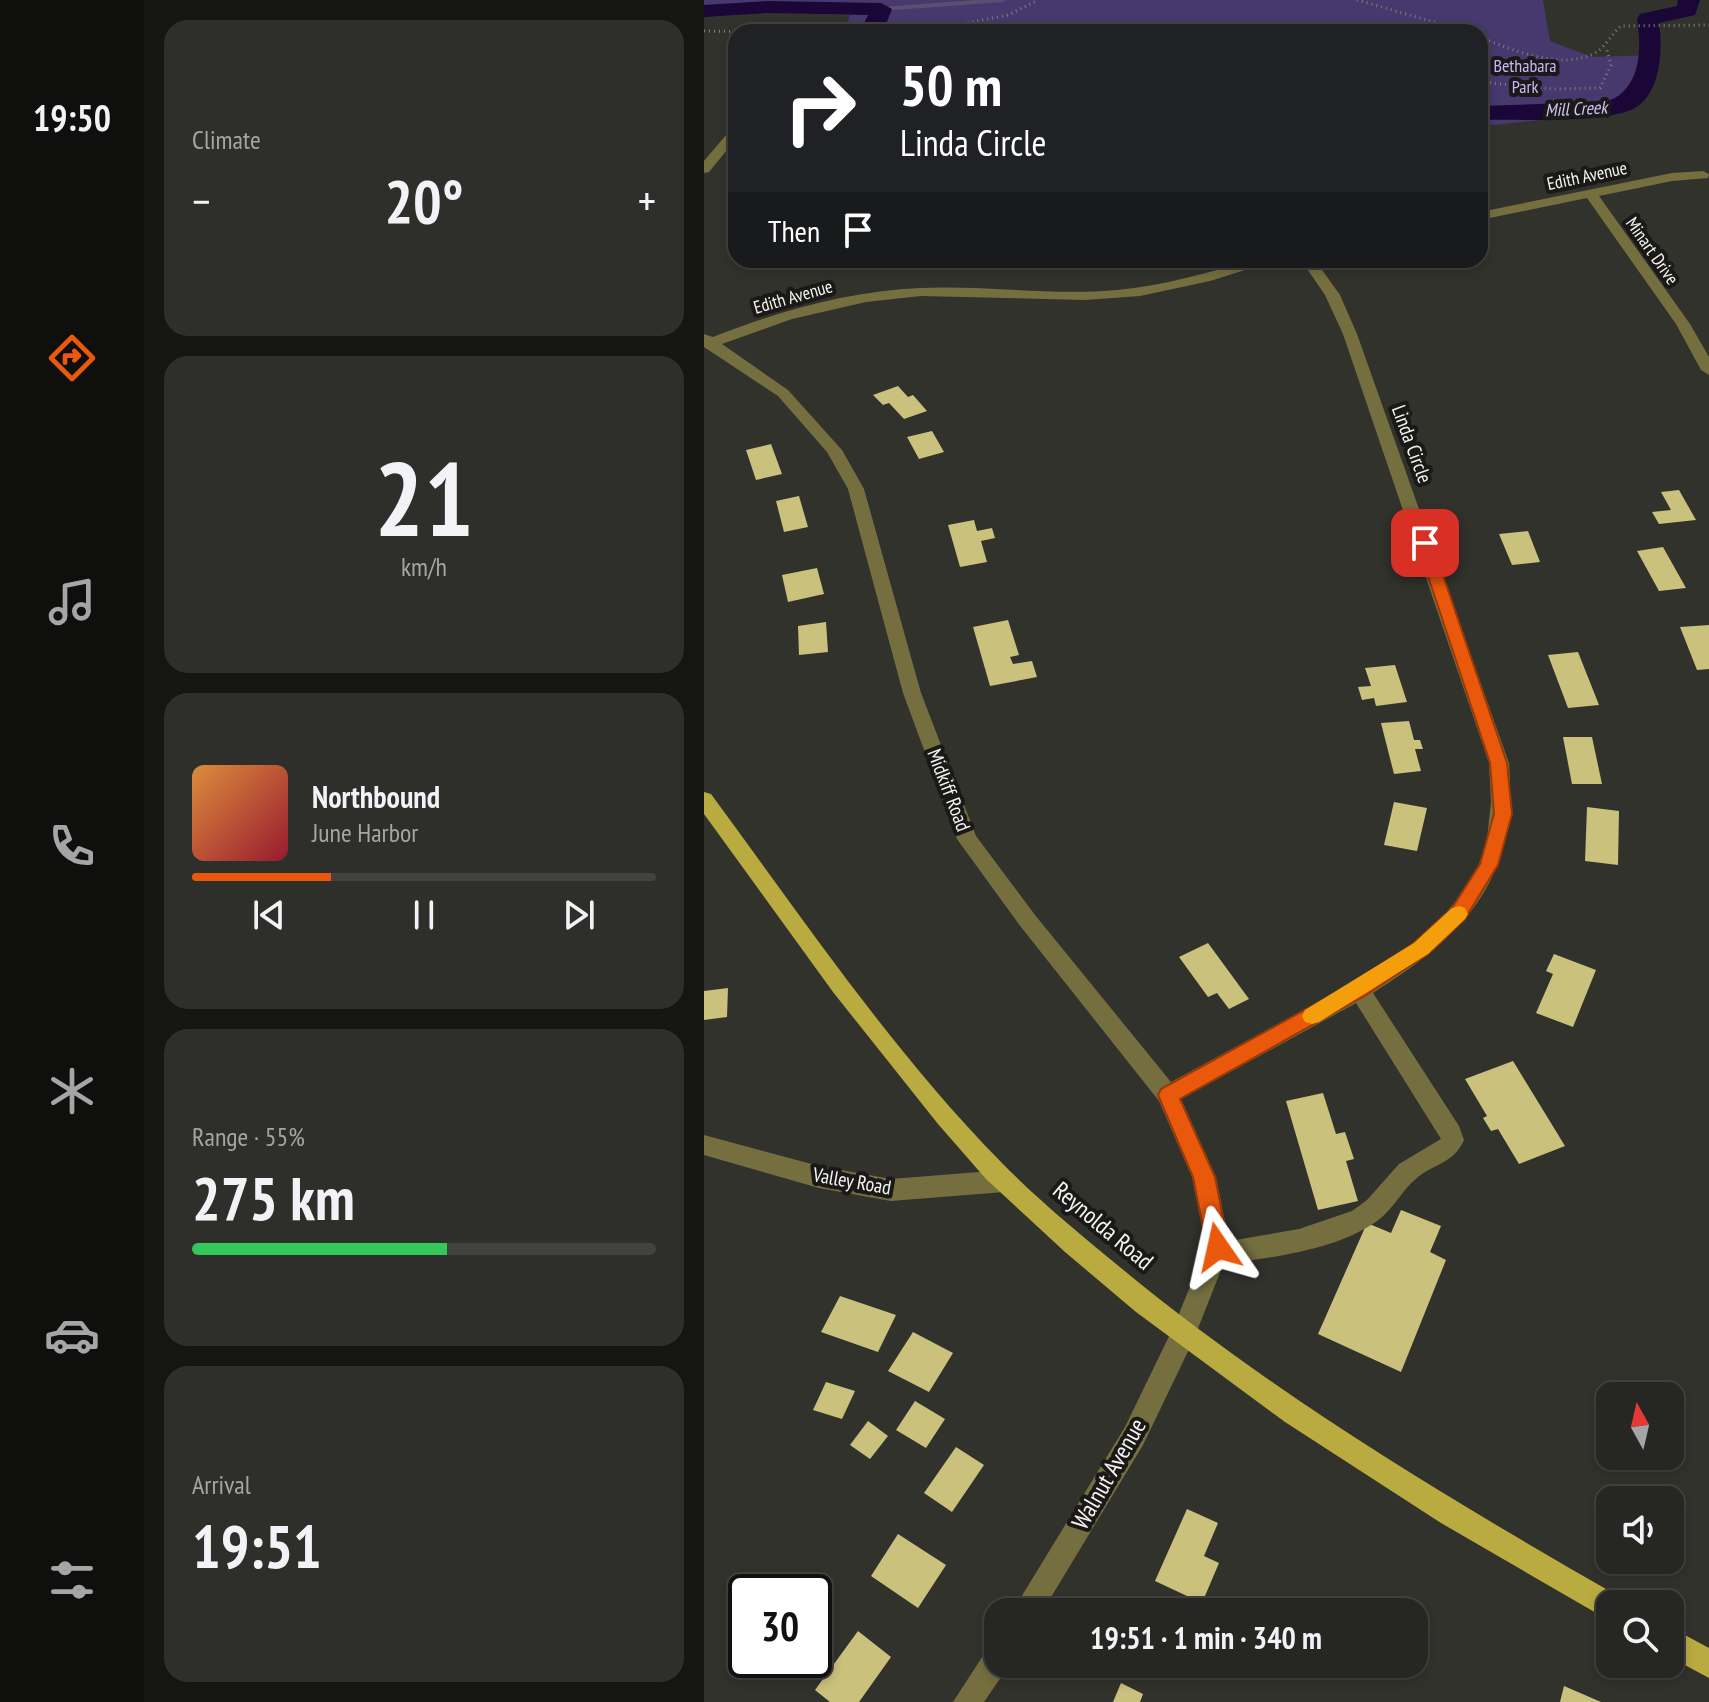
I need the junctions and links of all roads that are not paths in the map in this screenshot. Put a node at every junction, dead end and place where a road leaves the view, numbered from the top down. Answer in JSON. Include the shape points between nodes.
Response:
{"nodes":[{"id":1,"x":728,"y":140,"type":"edge"},
{"id":2,"x":704,"y":169,"type":"edge"},
{"id":3,"x":1703,"y":175,"type":"dead end"},
{"id":4,"x":1591,"y":194,"type":"junction"},
{"id":5,"x":1488,"y":214,"type":"edge"},
{"id":6,"x":1238,"y":268,"type":"edge"},
{"id":7,"x":1314,"y":268,"type":"edge"},
{"id":8,"x":706,"y":341,"type":"edge"},
{"id":9,"x":1709,"y":370,"type":"edge"},
{"id":10,"x":704,"y":799,"type":"edge"},
{"id":11,"x":1359,"y":989,"type":"junction"},
{"id":12,"x":1168,"y":1095,"type":"junction"},
{"id":13,"x":704,"y":1145,"type":"edge"},
{"id":14,"x":1004,"y":1181,"type":"junction"},
{"id":15,"x":1215,"y":1255,"type":"junction"},
{"id":16,"x":1184,"y":1332,"type":"junction"},
{"id":17,"x":1035,"y":1598,"type":"edge"},
{"id":18,"x":1596,"y":1599,"type":"edge"},
{"id":19,"x":1684,"y":1649,"type":"edge"},
{"id":20,"x":1709,"y":1664,"type":"edge"},
{"id":21,"x":984,"y":1678,"type":"edge"},
{"id":22,"x":967,"y":1702,"type":"edge"}],
"edges":[{"from":1,"to":2,"type":"street"},
{"from":3,"to":4,"type":"street","name":"Edith Avenue"},
{"from":4,"to":5,"type":"street","name":"Edith Avenue"},
{"from":4,"to":9,"type":"street","name":"Minart Drive","via":[[1683,324]]},
{"from":6,"to":8,"type":"street","name":"Edith Avenue","via":[[1140,292],[1091,296],[921,292],[865,297],[812,307]]},
{"from":7,"to":11,"type":"street","name":"Linda Circle","via":[[1349,329],[1396,460],[1499,763],[1503,814],[1489,865],[1459,914],[1421,949]]},
{"from":8,"to":12,"type":"street","name":"Midkiff Road","via":[[783,393],[834,450],[856,489],[912,693],[967,839]]},
{"from":10,"to":14,"type":"main road","name":"Reynolda Road","via":[[874,1031]]},
{"from":11,"to":12,"type":"street","name":"Linda Circle"},
{"from":11,"to":15,"type":"street","via":[[1451,1133],[1450,1148],[1418,1163],[1373,1209],[1346,1224],[1286,1243]]},
{"from":12,"to":15,"type":"street","name":"Midkiff Road","via":[[1204,1177],[1218,1247]]},
{"from":13,"to":14,"type":"street","name":"Valley Road","via":[[819,1177],[891,1190]]},
{"from":14,"to":16,"type":"main road","name":"Reynolda Road"},
{"from":15,"to":16,"type":"street","name":"Midkiff Road"},
{"from":16,"to":17,"type":"street","name":"Walnut Avenue","via":[[1134,1436]]},
{"from":16,"to":18,"type":"main road","name":"Reynolda Road","via":[[1417,1496]]},
{"from":19,"to":20,"type":"main road"},
{"from":21,"to":22,"type":"street"}]}
